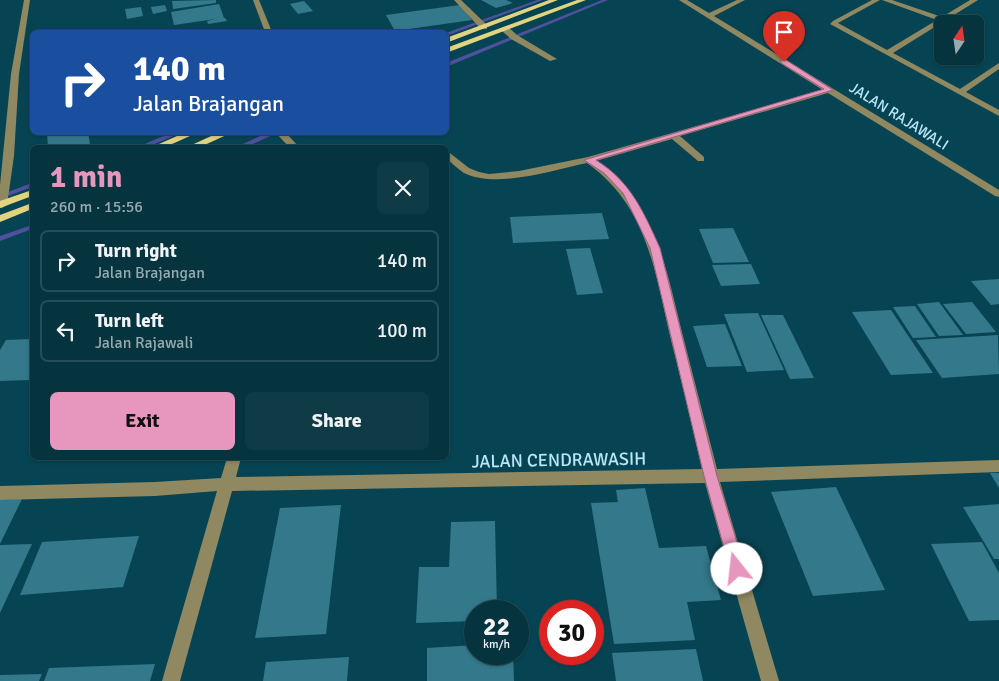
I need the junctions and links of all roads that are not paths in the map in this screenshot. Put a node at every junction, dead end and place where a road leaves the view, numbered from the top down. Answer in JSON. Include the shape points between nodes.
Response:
{"nodes":[{"id":1,"x":27,"y":0,"type":"edge"},
{"id":2,"x":256,"y":0,"type":"edge"},
{"id":3,"x":457,"y":0,"type":"edge"},
{"id":4,"x":556,"y":0,"type":"edge"},
{"id":5,"x":583,"y":0,"type":"edge"},
{"id":6,"x":682,"y":0,"type":"edge"},
{"id":7,"x":742,"y":0,"type":"edge"},
{"id":8,"x":877,"y":0,"type":"edge"},
{"id":9,"x":885,"y":0,"type":"edge"},
{"id":10,"x":975,"y":0,"type":"edge"},
{"id":11,"x":948,"y":15,"type":"edge"},
{"id":12,"x":709,"y":16,"type":"junction"},
{"id":13,"x":934,"y":17,"type":"edge"},
{"id":14,"x":934,"y":23,"type":"edge"},
{"id":15,"x":484,"y":28,"type":"junction"},
{"id":16,"x":505,"y":29,"type":"junction"},
{"id":17,"x":268,"y":30,"type":"edge"},
{"id":18,"x":449,"y":40,"type":"edge"},
{"id":19,"x":449,"y":50,"type":"edge"},
{"id":20,"x":887,"y":53,"type":"junction"},
{"id":21,"x":552,"y":59,"type":"dead end"},
{"id":22,"x":999,"y":64,"type":"edge"},
{"id":23,"x":830,"y":90,"type":"junction"},
{"id":24,"x":961,"y":92,"type":"junction"},
{"id":25,"x":999,"y":113,"type":"edge"},
{"id":26,"x":187,"y":135,"type":"edge"},
{"id":27,"x":222,"y":135,"type":"edge"},
{"id":28,"x":282,"y":135,"type":"edge"},
{"id":29,"x":673,"y":135,"type":"junction"},
{"id":30,"x":162,"y":145,"type":"edge"},
{"id":31,"x":196,"y":145,"type":"edge"},
{"id":32,"x":293,"y":145,"type":"edge"},
{"id":33,"x":449,"y":156,"type":"edge"},
{"id":34,"x":701,"y":159,"type":"dead end"},
{"id":35,"x":589,"y":160,"type":"junction"},
{"id":36,"x":30,"y":194,"type":"edge"},
{"id":37,"x":999,"y":194,"type":"edge"},
{"id":38,"x":1,"y":205,"type":"edge"},
{"id":39,"x":30,"y":207,"type":"edge"},
{"id":40,"x":0,"y":219,"type":"edge"},
{"id":41,"x":233,"y":460,"type":"edge"},
{"id":42,"x":999,"y":466,"type":"edge"},
{"id":43,"x":710,"y":476,"type":"junction"},
{"id":44,"x":227,"y":484,"type":"junction"},
{"id":45,"x":0,"y":493,"type":"edge"},
{"id":46,"x":171,"y":681,"type":"edge"},
{"id":47,"x":770,"y":681,"type":"edge"}],
"edges":[{"from":1,"to":38,"type":"street","via":[[14,74],[9,156]]},
{"from":2,"to":17,"type":"street"},
{"from":3,"to":15,"type":"street"},
{"from":4,"to":15,"type":"main road"},
{"from":5,"to":16,"type":"main road"},
{"from":6,"to":12,"type":"street","name":"JALAN RAJAWALI"},
{"from":7,"to":12,"type":"street"},
{"from":8,"to":20,"type":"street","via":[[834,24]]},
{"from":9,"to":13,"type":"street"},
{"from":10,"to":11,"type":"street"},
{"from":12,"to":23,"type":"street","name":"JALAN RAJAWALI"},
{"from":14,"to":20,"type":"street"},
{"from":15,"to":18,"type":"main road"},
{"from":16,"to":19,"type":"main road"},
{"from":16,"to":21,"type":"street"},
{"from":20,"to":24,"type":"street"},
{"from":22,"to":24,"type":"street"},
{"from":23,"to":29,"type":"street"},
{"from":23,"to":37,"type":"street","name":"JALAN RAJAWALI"},
{"from":24,"to":25,"type":"street"},
{"from":26,"to":30,"type":"main road"},
{"from":27,"to":31,"type":"main road"},
{"from":28,"to":32,"type":"street"},
{"from":29,"to":34,"type":"street"},
{"from":29,"to":35,"type":"street"},
{"from":33,"to":35,"type":"street","via":[[466,170],[489,177]]},
{"from":35,"to":43,"type":"street","via":[[607,171],[627,192],[655,248]]},
{"from":36,"to":38,"type":"main road"},
{"from":39,"to":40,"type":"main road"},
{"from":41,"to":44,"type":"street"},
{"from":42,"to":43,"type":"street","name":"JALAN CENDRAWASIH"},
{"from":43,"to":44,"type":"street","name":"JALAN CENDRAWASIH"},
{"from":43,"to":47,"type":"street"},
{"from":44,"to":45,"type":"street","name":"JALAN CENDRAWASIH"},
{"from":44,"to":46,"type":"street"}]}
